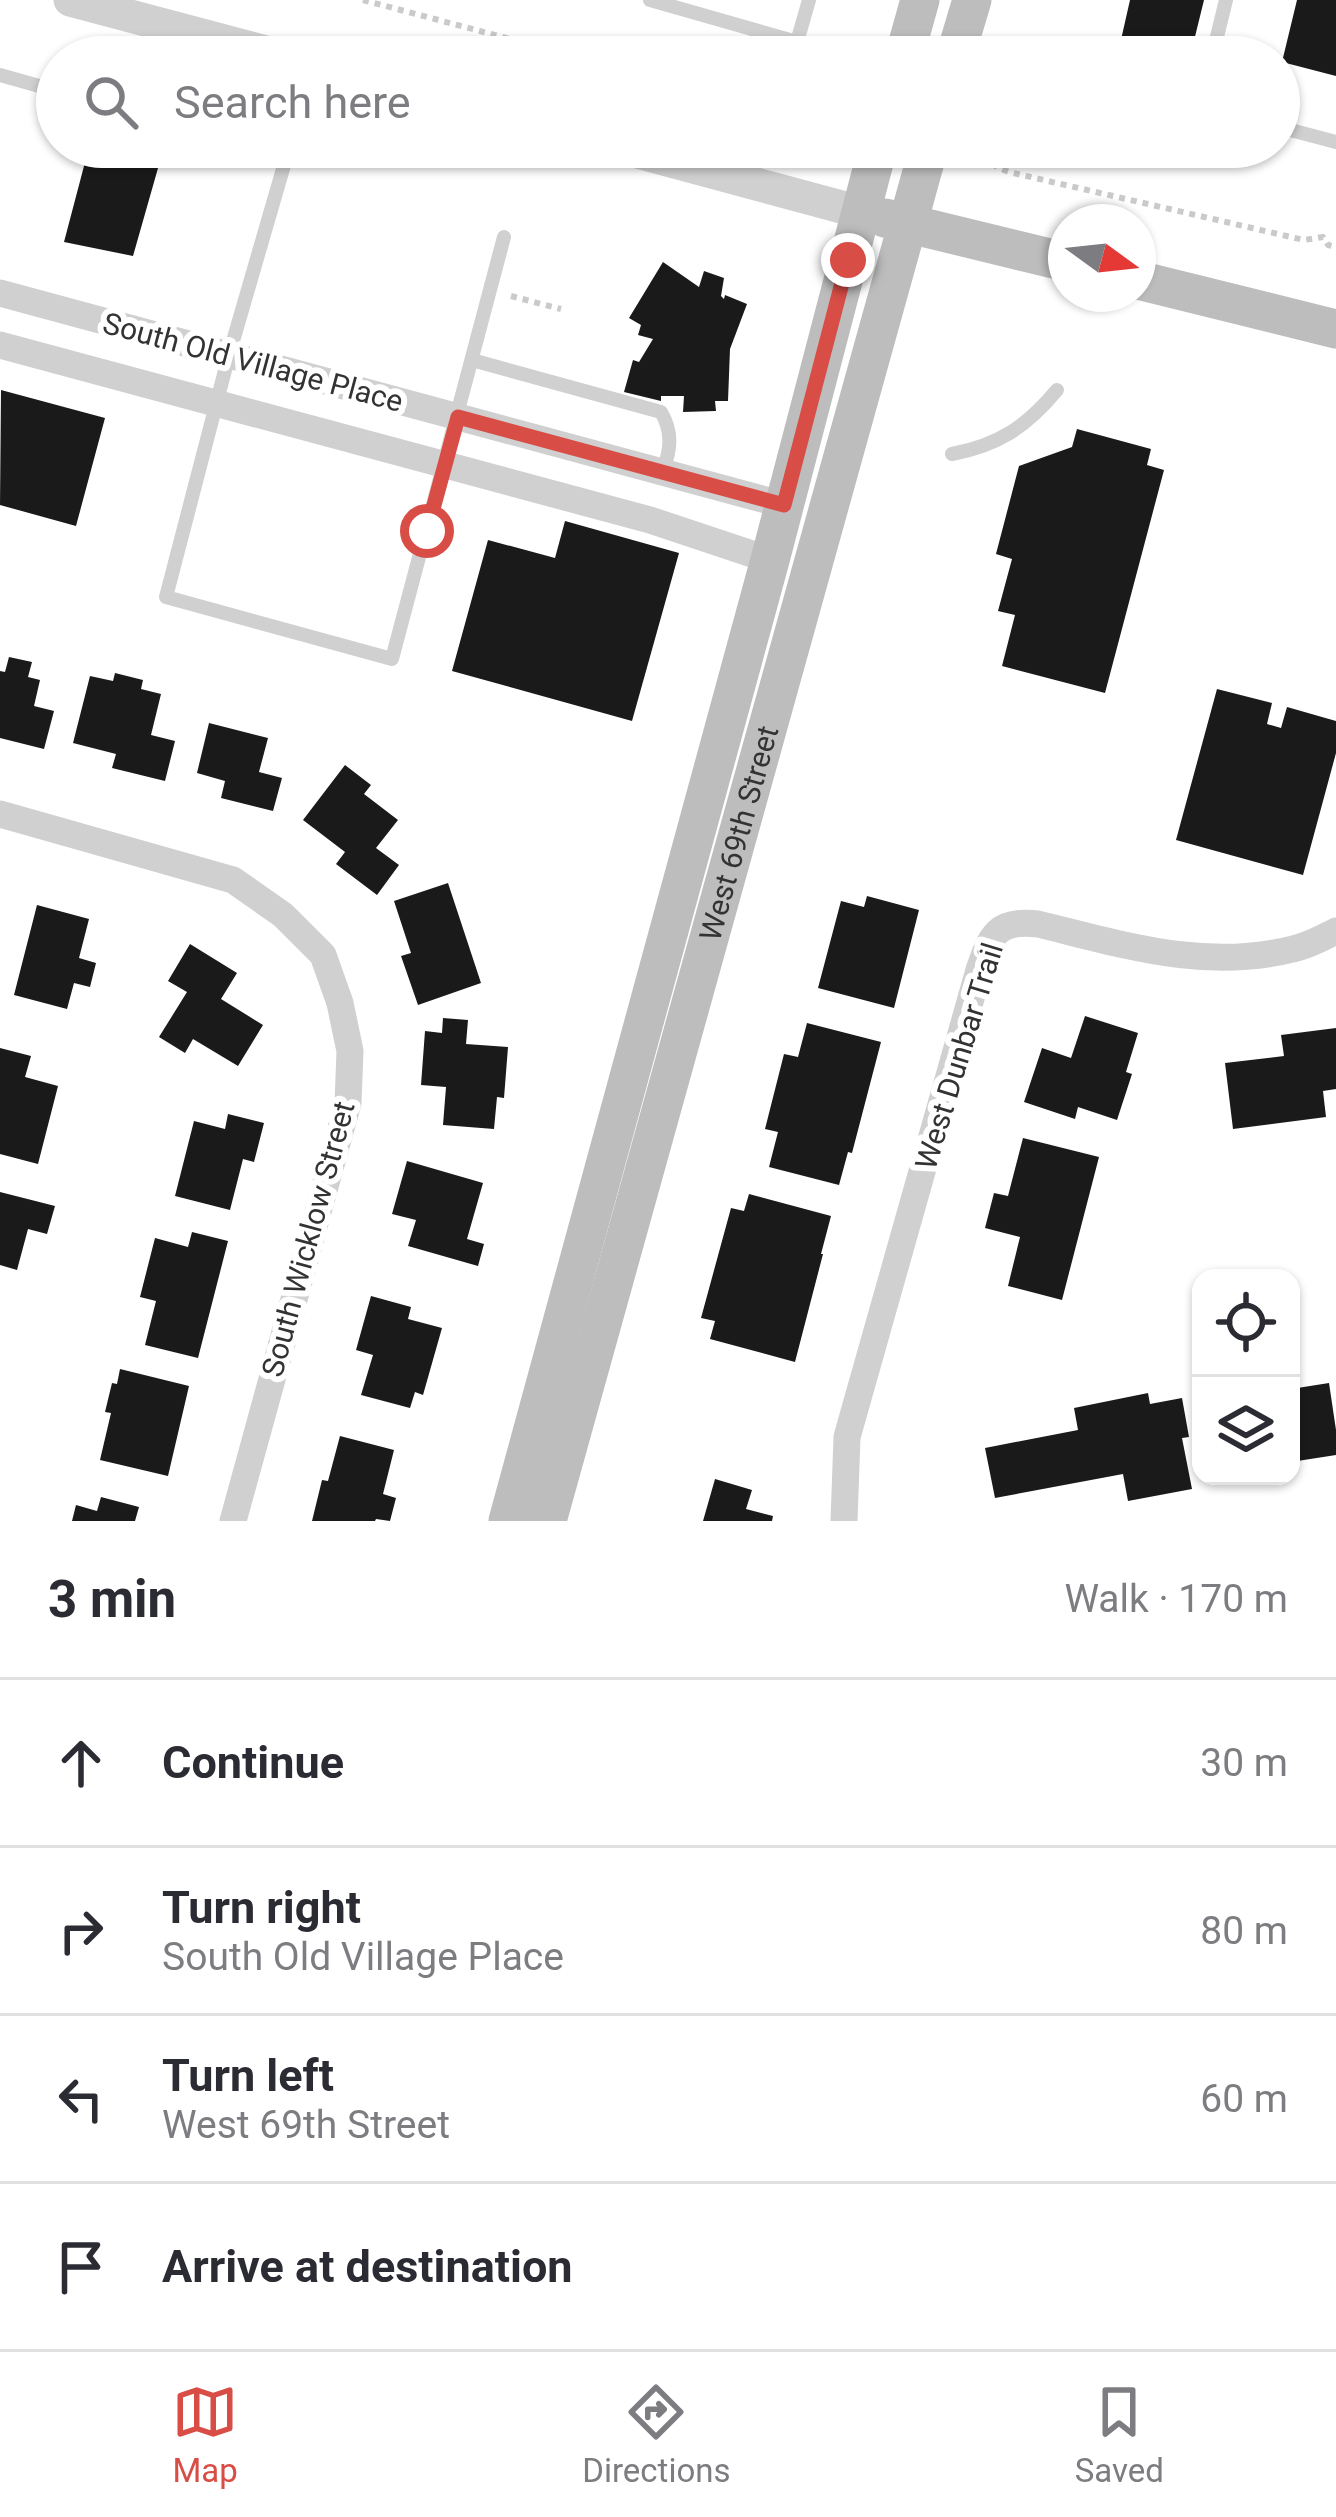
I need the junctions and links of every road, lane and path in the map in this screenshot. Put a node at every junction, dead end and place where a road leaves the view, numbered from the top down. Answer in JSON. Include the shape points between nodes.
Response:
{"nodes":[{"id":1,"x":70,"y":0,"type":"edge"},
{"id":2,"x":363,"y":0,"type":"edge"},
{"id":3,"x":650,"y":0,"type":"edge"},
{"id":4,"x":809,"y":0,"type":"edge"},
{"id":5,"x":920,"y":0,"type":"edge"},
{"id":6,"x":971,"y":0,"type":"edge"},
{"id":7,"x":1226,"y":0,"type":"edge"},
{"id":8,"x":706,"y":8,"type":"edge"},
{"id":9,"x":206,"y":36,"type":"edge"},
{"id":10,"x":499,"y":36,"type":"edge"},
{"id":11,"x":781,"y":36,"type":"edge"},
{"id":12,"x":799,"y":36,"type":"edge"},
{"id":13,"x":910,"y":36,"type":"edge"},
{"id":14,"x":961,"y":36,"type":"edge"},
{"id":15,"x":1217,"y":36,"type":"edge"},
{"id":16,"x":0,"y":75,"type":"edge"},
{"id":17,"x":36,"y":85,"type":"edge"},
{"id":18,"x":1300,"y":133,"type":"edge"},
{"id":19,"x":1336,"y":142,"type":"edge"},
{"id":20,"x":282,"y":168,"type":"edge"},
{"id":21,"x":697,"y":168,"type":"edge"},
{"id":22,"x":872,"y":168,"type":"edge"},
{"id":23,"x":946,"y":168,"type":"edge"},
{"id":24,"x":999,"y":168,"type":"edge"},
{"id":25,"x":860,"y":212,"type":"junction"},
{"id":26,"x":907,"y":223,"type":"junction"},
{"id":27,"x":504,"y":237,"type":"dead end"},
{"id":28,"x":1336,"y":247,"type":"edge"},
{"id":29,"x":1048,"y":258,"type":"edge"},
{"id":30,"x":1156,"y":284,"type":"edge"},
{"id":31,"x":490,"y":290,"type":"junction"},
{"id":32,"x":0,"y":293,"type":"edge"},
{"id":33,"x":560,"y":309,"type":"dead end"},
{"id":34,"x":1336,"y":328,"type":"edge"},
{"id":35,"x":0,"y":345,"type":"edge"},
{"id":36,"x":230,"y":355,"type":"junction"},
{"id":37,"x":472,"y":360,"type":"junction"},
{"id":38,"x":1057,"y":389,"type":"dead end"},
{"id":39,"x":217,"y":404,"type":"junction"},
{"id":40,"x":458,"y":417,"type":"junction"},
{"id":41,"x":952,"y":454,"type":"dead end"},
{"id":42,"x":443,"y":464,"type":"junction"},
{"id":43,"x":662,"y":472,"type":"junction"},
{"id":44,"x":784,"y":505,"type":"junction"},
{"id":45,"x":770,"y":560,"type":"junction"},
{"id":46,"x":0,"y":814,"type":"edge"},
{"id":47,"x":1336,"y":932,"type":"edge"},
{"id":48,"x":233,"y":1521,"type":"edge"},
{"id":49,"x":508,"y":1521,"type":"edge"},
{"id":50,"x":548,"y":1521,"type":"edge"},
{"id":51,"x":844,"y":1521,"type":"edge"}],
"edges":[{"from":1,"to":9,"type":"street"},
{"from":2,"to":10,"type":"path"},
{"from":3,"to":8,"type":"lane"},
{"from":4,"to":12,"type":"lane"},
{"from":5,"to":13,"type":"main road"},
{"from":6,"to":14,"type":"main road"},
{"from":7,"to":15,"type":"lane"},
{"from":8,"to":11,"type":"lane"},
{"from":16,"to":17,"type":"lane"},
{"from":18,"to":19,"type":"lane"},
{"from":20,"to":36,"type":"lane"},
{"from":21,"to":25,"type":"street"},
{"from":22,"to":25,"type":"main road","name":"West 69th Street"},
{"from":23,"to":26,"type":"main road","name":"West 69th Street"},
{"from":24,"to":28,"type":"path","via":[[1304,240],[1323,237]]},
{"from":25,"to":26,"type":"main road"},
{"from":25,"to":44,"type":"main road","name":"West 69th Street"},
{"from":26,"to":29,"type":"main road"},
{"from":26,"to":50,"type":"main road","name":"West 69th Street"},
{"from":27,"to":31,"type":"lane"},
{"from":30,"to":34,"type":"main road"},
{"from":31,"to":33,"type":"path"},
{"from":31,"to":37,"type":"lane"},
{"from":32,"to":36,"type":"street","name":"South Old Village Place"},
{"from":35,"to":39,"type":"street","name":"South Old Village Place"},
{"from":36,"to":39,"type":"lane"},
{"from":36,"to":40,"type":"street","name":"South Old Village Place"},
{"from":37,"to":40,"type":"lane"},
{"from":37,"to":43,"type":"lane","via":[[661,412],[670,445]]},
{"from":38,"to":41,"type":"lane","via":[[1033,418],[981,448]]},
{"from":39,"to":42,"type":"street","name":"South Old Village Place"},
{"from":39,"to":42,"type":"lane","via":[[166,597],[392,659]]},
{"from":40,"to":42,"type":"lane"},
{"from":40,"to":43,"type":"street","name":"South Old Village Place"},
{"from":42,"to":45,"type":"street","name":"South Old Village Place"},
{"from":43,"to":44,"type":"street","name":"South Old Village Place"},
{"from":44,"to":45,"type":"main road","name":"West 69th Street"},
{"from":45,"to":49,"type":"main road","name":"West 69th Street"},
{"from":46,"to":48,"type":"street","name":"South Wicklow Street","via":[[233,880],[323,955],[340,1003],[350,1051],[348,1103]]},
{"from":47,"to":51,"type":"street","name":"West Dunbar Trail","via":[[1298,949],[1234,960],[1162,954],[1038,924],[998,930],[848,1437]]}]}
